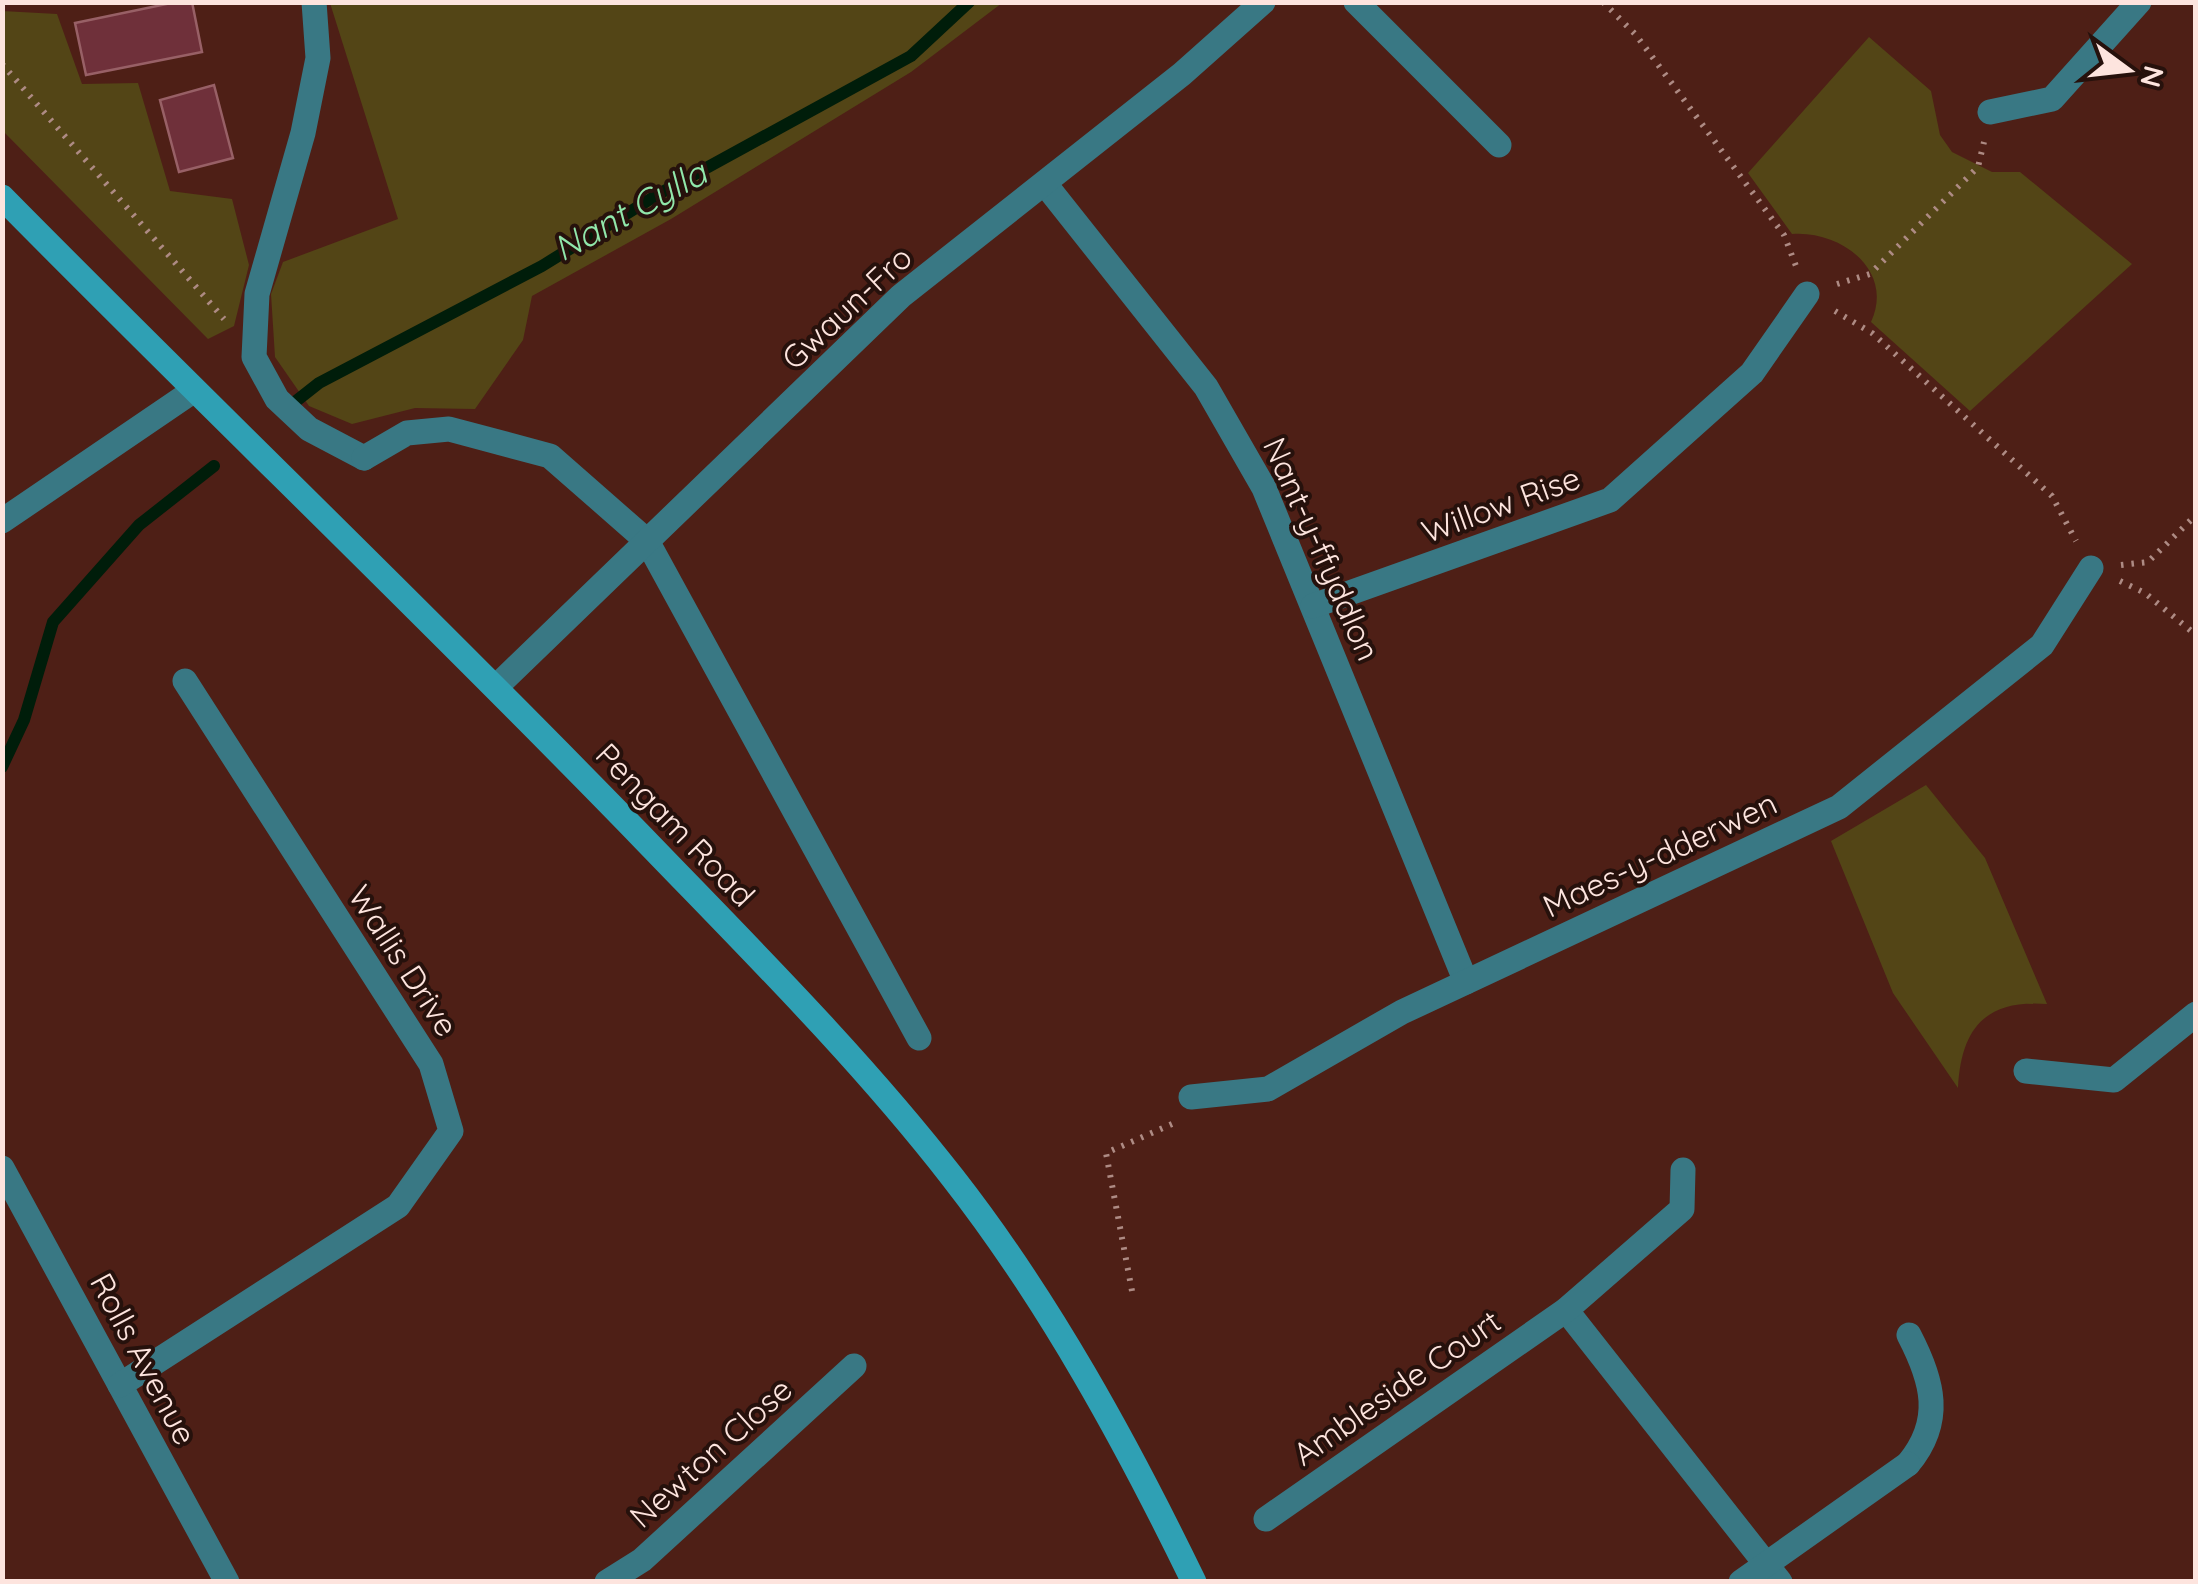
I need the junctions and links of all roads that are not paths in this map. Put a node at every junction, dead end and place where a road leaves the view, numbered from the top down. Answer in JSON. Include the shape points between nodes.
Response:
{"nodes":[{"id":1,"x":314,"y":2,"type":"edge"},
{"id":2,"x":1263,"y":2,"type":"edge"},
{"id":3,"x":1356,"y":2,"type":"edge"},
{"id":4,"x":2139,"y":2,"type":"edge"},
{"id":5,"x":1990,"y":112,"type":"road end"},
{"id":6,"x":1499,"y":145,"type":"dead end"},
{"id":7,"x":1045,"y":184,"type":"junction"},
{"id":8,"x":2,"y":197,"type":"edge"},
{"id":9,"x":1807,"y":294,"type":"road end"},
{"id":10,"x":193,"y":390,"type":"junction"},
{"id":11,"x":2,"y":521,"type":"edge"},
{"id":12,"x":647,"y":541,"type":"junction"},
{"id":13,"x":2090,"y":568,"type":"road end"},
{"id":14,"x":1313,"y":606,"type":"junction"},
{"id":15,"x":185,"y":681,"type":"dead end"},
{"id":16,"x":496,"y":687,"type":"junction"},
{"id":17,"x":1466,"y":982,"type":"junction"},
{"id":18,"x":2196,"y":1014,"type":"edge"},
{"id":19,"x":919,"y":1038,"type":"dead end"},
{"id":20,"x":2026,"y":1072,"type":"dead end"},
{"id":21,"x":1191,"y":1097,"type":"road end"},
{"id":22,"x":1683,"y":1170,"type":"dead end"},
{"id":23,"x":5,"y":1180,"type":"edge"},
{"id":24,"x":1566,"y":1310,"type":"junction"},
{"id":25,"x":1908,"y":1335,"type":"dead end"},
{"id":26,"x":854,"y":1366,"type":"dead end"},
{"id":27,"x":120,"y":1385,"type":"junction"},
{"id":28,"x":1266,"y":1519,"type":"dead end"},
{"id":29,"x":1774,"y":1572,"type":"edge"},
{"id":30,"x":227,"y":1582,"type":"edge"},
{"id":31,"x":607,"y":1582,"type":"edge"},
{"id":32,"x":1194,"y":1582,"type":"edge"},
{"id":33,"x":1740,"y":1582,"type":"edge"}],
"edges":[{"from":1,"to":12,"type":"street","via":[[318,58],[257,294],[254,358],[278,398],[309,430],[364,458],[406,433],[449,429],[550,456]]},
{"from":2,"to":7,"type":"street","name":"Gwaun-Fro"},
{"from":3,"to":6,"type":"street"},
{"from":4,"to":5,"type":"street","via":[[2052,99]]},
{"from":7,"to":12,"type":"street","name":"Gwaun-Fro","via":[[901,296]]},
{"from":7,"to":14,"type":"street","name":"Nant-y-ffyddlon","via":[[1206,386],[1264,488]]},
{"from":8,"to":10,"type":"main road","name":"Pengam Road"},
{"from":9,"to":14,"type":"street","name":"Willow Rise","via":[[1752,373],[1610,500]]},
{"from":10,"to":11,"type":"street"},
{"from":10,"to":16,"type":"main road","name":"Pengam Road"},
{"from":12,"to":16,"type":"street","name":"Gwaun-Fro"},
{"from":12,"to":19,"type":"street"},
{"from":13,"to":17,"type":"street","name":"Maes-y-dderwen","via":[[2042,644],[1839,807]]},
{"from":14,"to":17,"type":"street","name":"Nant-y-ffyddlon"},
{"from":15,"to":27,"type":"street","name":"Wallis Drive","via":[[431,1064],[450,1130],[398,1206]]},
{"from":16,"to":32,"type":"main road","name":"Pengam Road","via":[[706,903],[954,1179],[1051,1320],[1148,1486]]},
{"from":17,"to":21,"type":"street","name":"Maes-y-dderwen","via":[[1268,1089]]},
{"from":18,"to":20,"type":"street","via":[[2114,1080]]},
{"from":22,"to":24,"type":"street","name":"Ambleside Court","via":[[1682,1209]]},
{"from":23,"to":27,"type":"street","name":"Rolls Avenue"},
{"from":24,"to":28,"type":"street","name":"Ambleside Court"},
{"from":24,"to":29,"type":"street"},
{"from":25,"to":29,"type":"street","via":[[1929,1374],[1926,1442],[1908,1464]]},
{"from":26,"to":31,"type":"street","name":"Newton Close","via":[[642,1560]]},
{"from":27,"to":30,"type":"street","name":"Rolls Avenue"},
{"from":29,"to":33,"type":"street"}]}
